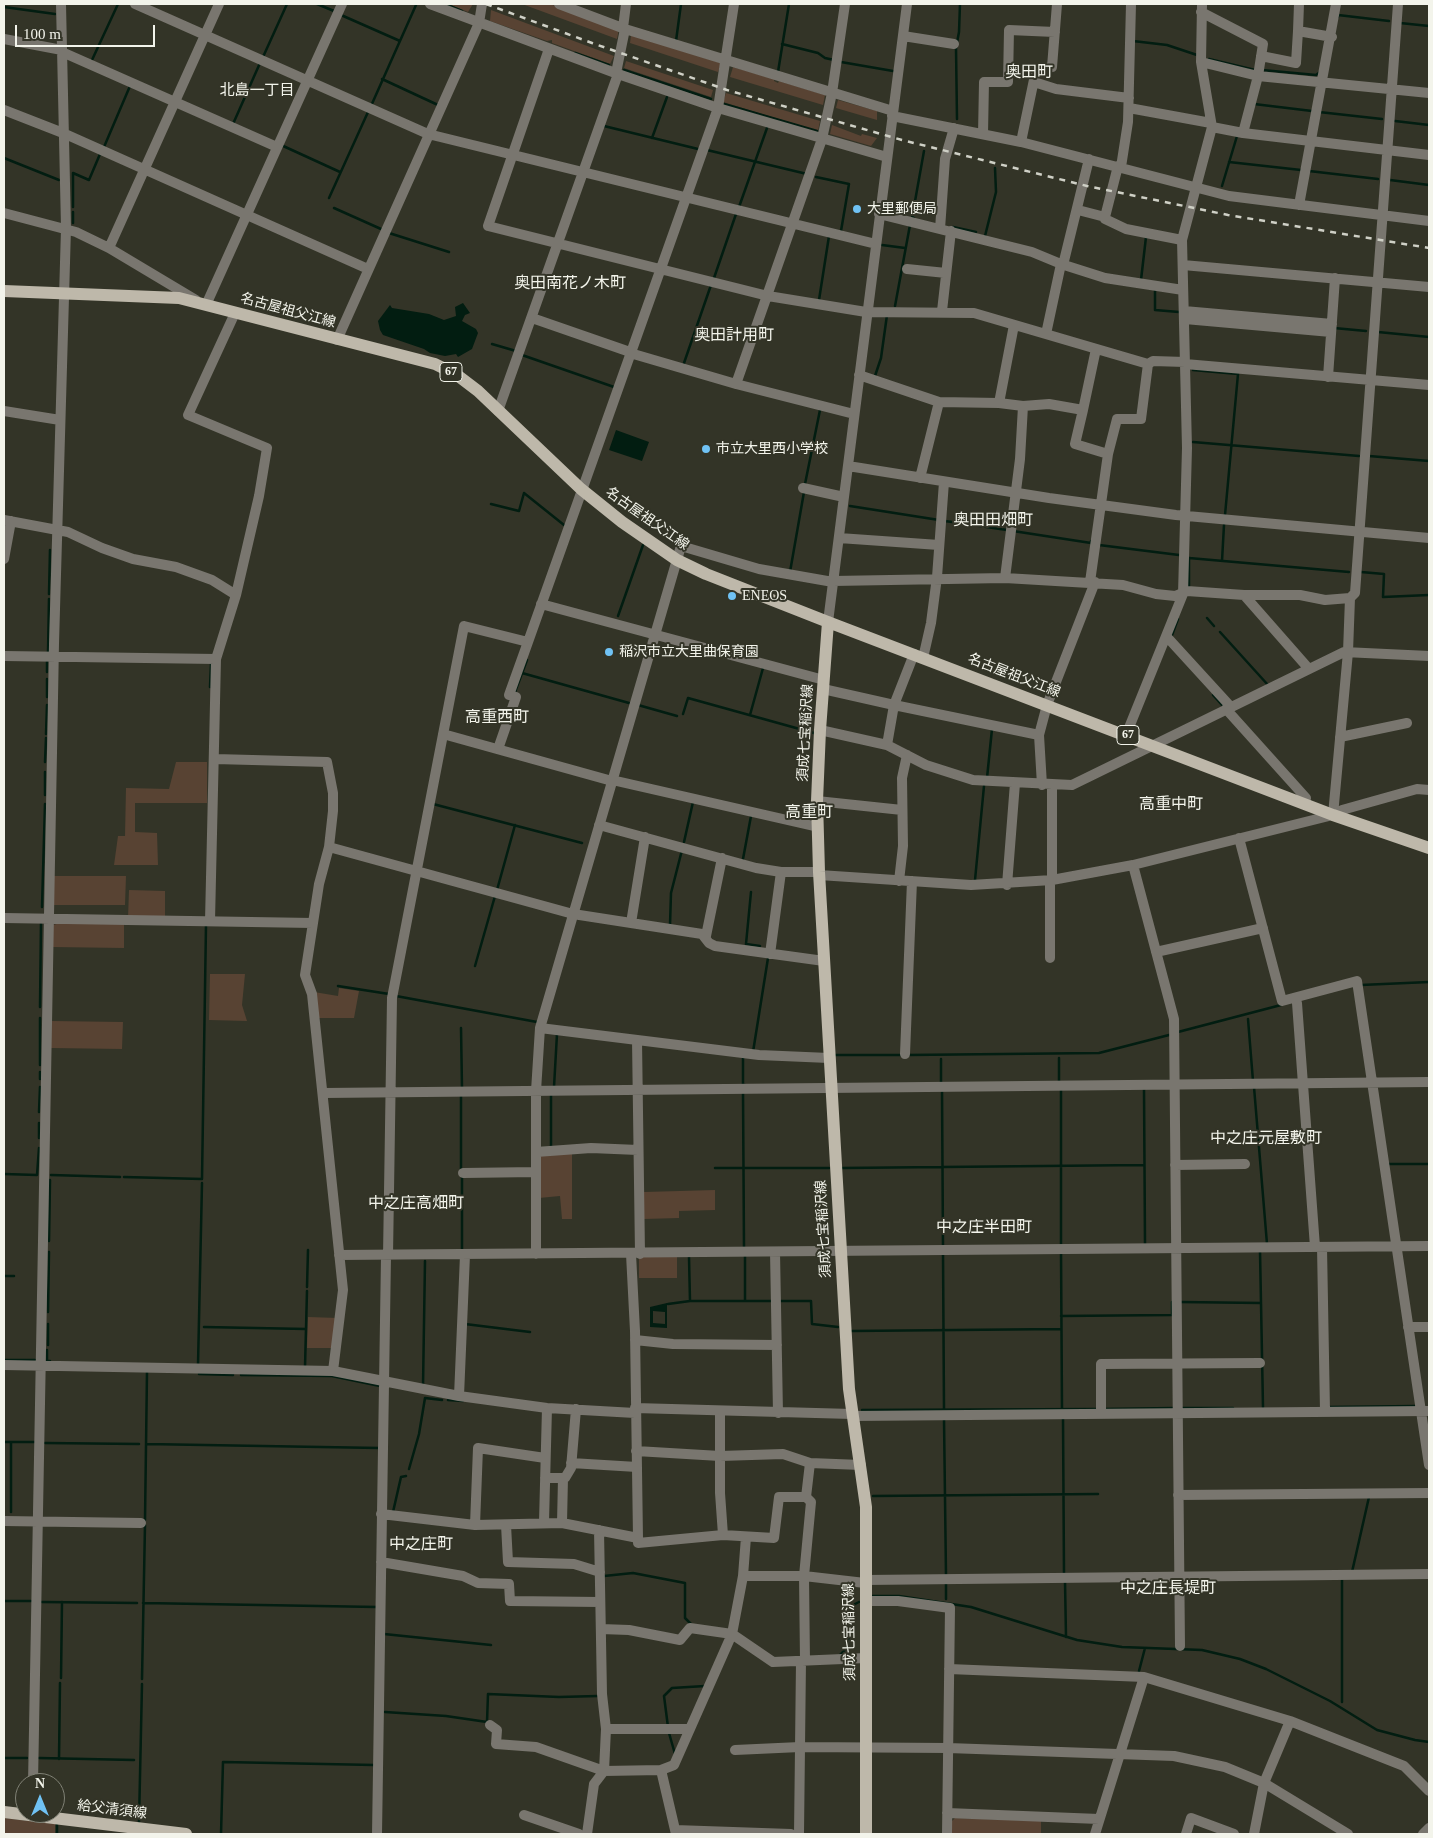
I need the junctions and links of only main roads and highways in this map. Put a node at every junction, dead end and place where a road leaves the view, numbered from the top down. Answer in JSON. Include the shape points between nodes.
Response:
{"nodes":[{"id":1,"x":4,"y":292,"type":"edge"},
{"id":2,"x":828,"y":622,"type":"junction"},
{"id":3,"x":1429,"y":848,"type":"edge"},
{"id":4,"x":65,"y":1819,"type":"edge"},
{"id":5,"x":135,"y":1831,"type":"edge"},
{"id":6,"x":186,"y":1834,"type":"edge"},
{"id":7,"x":866,"y":1834,"type":"edge"}],
"edges":[{"from":1,"to":2,"type":"main road","name":"名古屋祖父江線","number":"67","via":[[179,298],[446,369],[478,391],[581,489],[677,560]]},
{"from":2,"to":3,"type":"main road","name":"名古屋祖父江線","number":"67","via":[[1333,815]]},
{"from":2,"to":7,"type":"main road","name":"須成七宝稲沢線","via":[[817,801],[819,874],[852,1415],[866,1507]]},
{"from":4,"to":5,"type":"main road","name":"給父清須線"},
{"from":5,"to":6,"type":"main road","name":"給父清須線"}]}
